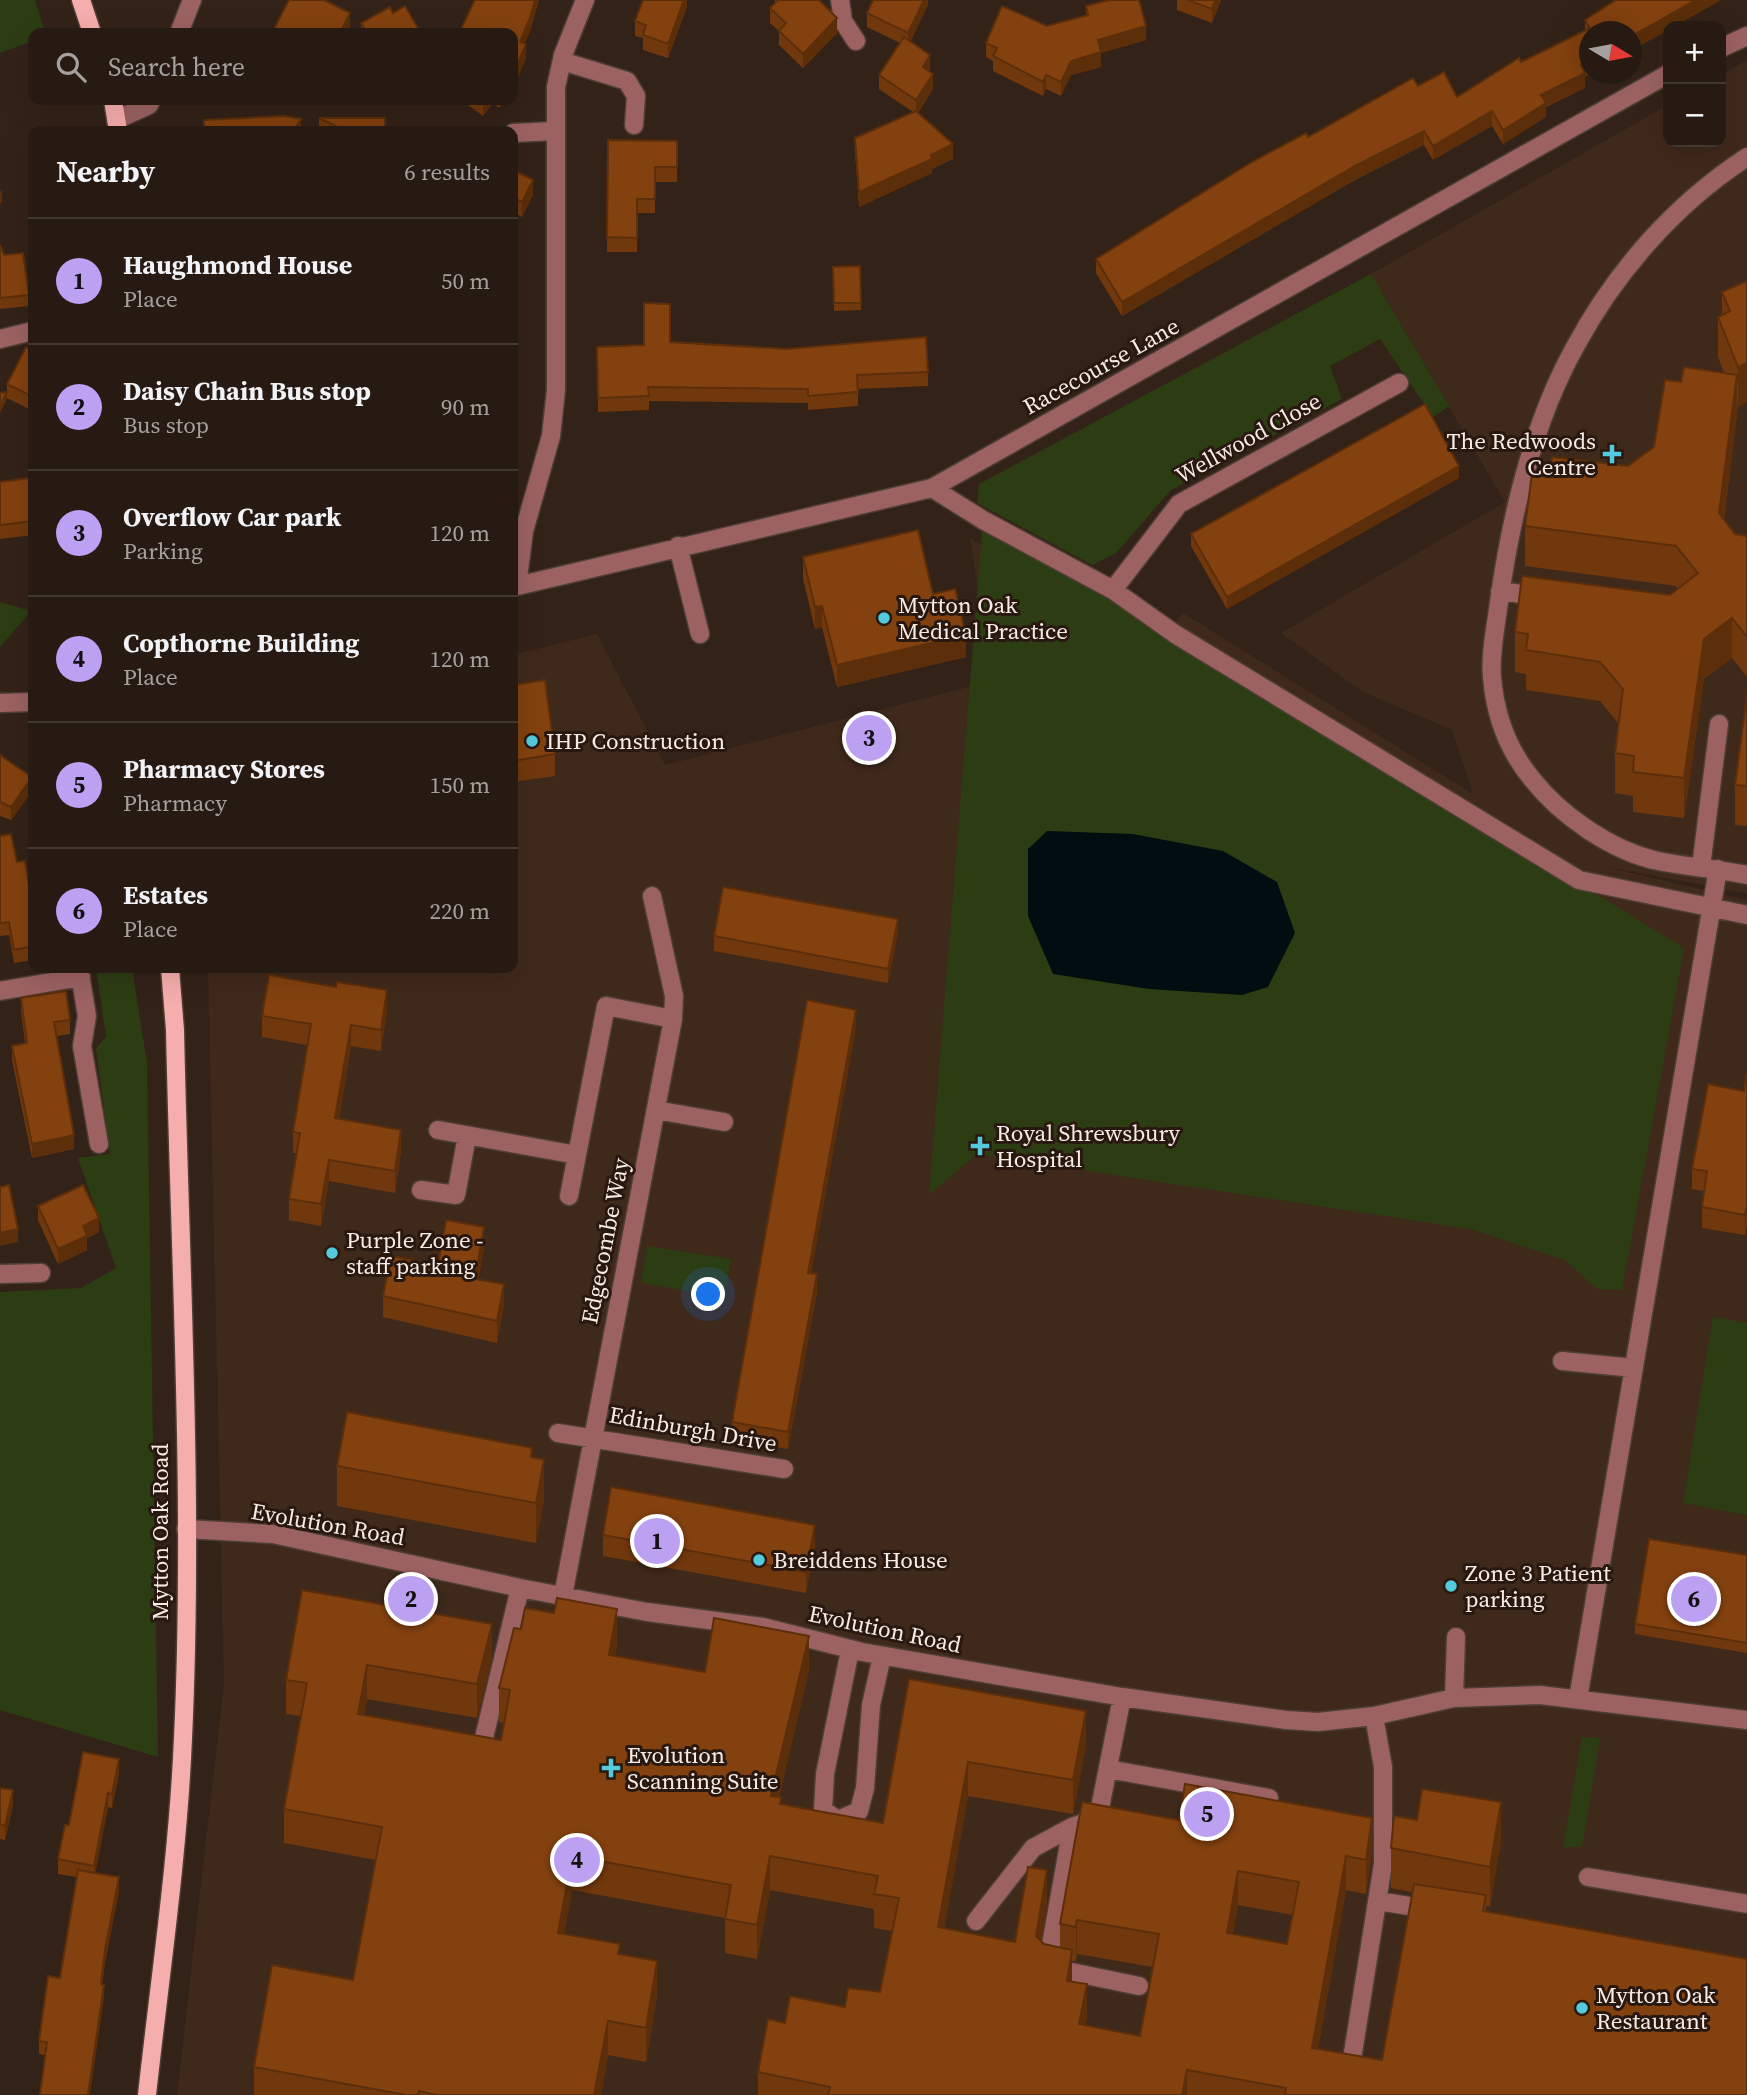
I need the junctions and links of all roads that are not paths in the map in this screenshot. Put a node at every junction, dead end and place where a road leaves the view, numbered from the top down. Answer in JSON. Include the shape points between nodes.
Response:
{"nodes":[{"id":1,"x":81,"y":0,"type":"edge"},
{"id":2,"x":192,"y":0,"type":"edge"},
{"id":3,"x":585,"y":0,"type":"edge"},
{"id":4,"x":840,"y":0,"type":"edge"},
{"id":5,"x":90,"y":28,"type":"edge"},
{"id":6,"x":180,"y":28,"type":"edge"},
{"id":7,"x":1747,"y":36,"type":"edge"},
{"id":8,"x":856,"y":41,"type":"dead end"},
{"id":9,"x":1726,"y":46,"type":"edge"},
{"id":10,"x":562,"y":61,"type":"junction"},
{"id":11,"x":1663,"y":77,"type":"edge"},
{"id":12,"x":114,"y":105,"type":"edge"},
{"id":13,"x":149,"y":105,"type":"edge"},
{"id":14,"x":117,"y":125,"type":"edge"},
{"id":15,"x":634,"y":125,"type":"dead end"},
{"id":16,"x":555,"y":131,"type":"junction"},
{"id":17,"x":518,"y":133,"type":"edge"},
{"id":18,"x":1747,"y":157,"type":"edge"},
{"id":19,"x":28,"y":332,"type":"edge"},
{"id":20,"x":0,"y":339,"type":"edge"},
{"id":21,"x":1399,"y":383,"type":"dead end"},
{"id":22,"x":932,"y":488,"type":"junction"},
{"id":23,"x":678,"y":546,"type":"junction"},
{"id":24,"x":518,"y":568,"type":"edge"},
{"id":25,"x":518,"y":585,"type":"edge"},
{"id":26,"x":1113,"y":590,"type":"junction"},
{"id":27,"x":1500,"y":591,"type":"junction"},
{"id":28,"x":1556,"y":598,"type":"edge"},
{"id":29,"x":700,"y":634,"type":"dead end"},
{"id":30,"x":28,"y":702,"type":"edge"},
{"id":31,"x":0,"y":703,"type":"edge"},
{"id":32,"x":1718,"y":724,"type":"dead end"},
{"id":33,"x":1710,"y":868,"type":"junction"},
{"id":34,"x":1747,"y":876,"type":"edge"},
{"id":35,"x":652,"y":896,"type":"dead end"},
{"id":36,"x":1712,"y":908,"type":"junction"},
{"id":37,"x":1747,"y":915,"type":"edge"},
{"id":38,"x":80,"y":973,"type":"edge"},
{"id":39,"x":170,"y":973,"type":"edge"},
{"id":40,"x":0,"y":991,"type":"edge"},
{"id":41,"x":673,"y":1019,"type":"junction"},
{"id":42,"x":656,"y":1111,"type":"junction"},
{"id":43,"x":724,"y":1122,"type":"dead end"},
{"id":44,"x":438,"y":1130,"type":"dead end"},
{"id":45,"x":467,"y":1136,"type":"junction"},
{"id":46,"x":99,"y":1144,"type":"dead end"},
{"id":47,"x":577,"y":1155,"type":"junction"},
{"id":48,"x":421,"y":1190,"type":"dead end"},
{"id":49,"x":569,"y":1196,"type":"dead end"},
{"id":50,"x":41,"y":1273,"type":"dead end"},
{"id":51,"x":0,"y":1274,"type":"edge"},
{"id":52,"x":1562,"y":1361,"type":"dead end"},
{"id":53,"x":1634,"y":1368,"type":"junction"},
{"id":54,"x":558,"y":1433,"type":"dead end"},
{"id":55,"x":593,"y":1436,"type":"junction"},
{"id":56,"x":784,"y":1469,"type":"dead end"},
{"id":57,"x":186,"y":1529,"type":"junction"},
{"id":58,"x":520,"y":1588,"type":"junction"},
{"id":59,"x":563,"y":1596,"type":"junction"},
{"id":60,"x":486,"y":1636,"type":"edge"},
{"id":61,"x":1456,"y":1637,"type":"dead end"},
{"id":62,"x":507,"y":1640,"type":"junction"},
{"id":63,"x":850,"y":1650,"type":"junction"},
{"id":64,"x":882,"y":1656,"type":"junction"},
{"id":65,"x":1122,"y":1697,"type":"junction"},
{"id":66,"x":1454,"y":1698,"type":"junction"},
{"id":67,"x":1578,"y":1699,"type":"junction"},
{"id":68,"x":1374,"y":1716,"type":"junction"},
{"id":69,"x":1747,"y":1720,"type":"edge"},
{"id":70,"x":482,"y":1746,"type":"edge"},
{"id":71,"x":1108,"y":1769,"type":"junction"},
{"id":72,"x":1269,"y":1798,"type":"edge"},
{"id":73,"x":1072,"y":1827,"type":"junction"},
{"id":74,"x":1588,"y":1877,"type":"dead end"},
{"id":75,"x":1378,"y":1901,"type":"junction"},
{"id":76,"x":1747,"y":1904,"type":"edge"},
{"id":77,"x":1447,"y":1912,"type":"edge"},
{"id":78,"x":976,"y":1921,"type":"dead end"},
{"id":79,"x":1139,"y":1986,"type":"dead end"},
{"id":80,"x":1349,"y":2078,"type":"edge"},
{"id":81,"x":147,"y":2095,"type":"edge"}],
"edges":[{"from":1,"to":5,"type":"main road"},
{"from":2,"to":6,"type":"street"},
{"from":3,"to":10,"type":"street"},
{"from":4,"to":8,"type":"street","via":[[843,21]]},
{"from":7,"to":9,"type":"street"},
{"from":10,"to":15,"type":"street","via":[[627,81],[636,96]]},
{"from":10,"to":16,"type":"street"},
{"from":11,"to":22,"type":"street","name":"Racecourse Lane"},
{"from":12,"to":14,"type":"main road"},
{"from":13,"to":14,"type":"street"},
{"from":16,"to":17,"type":"street"},
{"from":16,"to":24,"type":"street","via":[[556,390],[551,436]]},
{"from":18,"to":27,"type":"street","via":[[1692,197],[1650,239],[1574,348],[1535,445],[1514,513]]},
{"from":19,"to":20,"type":"street"},
{"from":21,"to":26,"type":"street","name":"Wellwood Close","via":[[1180,504]]},
{"from":22,"to":23,"type":"street","name":"Racecourse Lane"},
{"from":22,"to":26,"type":"street"},
{"from":23,"to":25,"type":"street","name":"Racecourse Lane"},
{"from":23,"to":29,"type":"street"},
{"from":26,"to":36,"type":"street","via":[[1175,634],[1579,880]]},
{"from":27,"to":28,"type":"street"},
{"from":27,"to":33,"type":"street","via":[[1492,677],[1503,734],[1532,779],[1574,820],[1612,843],[1656,861]]},
{"from":30,"to":31,"type":"street"},
{"from":32,"to":33,"type":"street"},
{"from":33,"to":34,"type":"street"},
{"from":33,"to":36,"type":"street"},
{"from":35,"to":41,"type":"street","name":"Edgecombe Way","via":[[674,996]]},
{"from":36,"to":37,"type":"street"},
{"from":36,"to":53,"type":"street"},
{"from":38,"to":40,"type":"street"},
{"from":38,"to":46,"type":"street","via":[[87,1016],[82,1046]]},
{"from":39,"to":57,"type":"main road","name":"Mytton Oak Road"},
{"from":41,"to":42,"type":"street","name":"Edgecombe Way"},
{"from":41,"to":47,"type":"street","via":[[606,1006]]},
{"from":42,"to":43,"type":"street"},
{"from":42,"to":55,"type":"street","name":"Edgecombe Way"},
{"from":44,"to":45,"type":"street"},
{"from":45,"to":47,"type":"street"},
{"from":45,"to":48,"type":"street","via":[[456,1195]]},
{"from":47,"to":49,"type":"street"},
{"from":50,"to":51,"type":"street"},
{"from":52,"to":53,"type":"street"},
{"from":53,"to":67,"type":"street"},
{"from":54,"to":55,"type":"street","name":"Edinburgh Drive"},
{"from":55,"to":56,"type":"street","name":"Edinburgh Drive"},
{"from":55,"to":59,"type":"street","name":"Edgecombe Way"},
{"from":57,"to":58,"type":"street","name":"Evolution Road","via":[[273,1534]]},
{"from":57,"to":81,"type":"main road","name":"Mytton Oak Road","via":[[185,1701],[176,1858]]},
{"from":58,"to":59,"type":"street","name":"Evolution Road"},
{"from":58,"to":62,"type":"street"},
{"from":59,"to":63,"type":"street","name":"Evolution Road","via":[[763,1627]]},
{"from":60,"to":62,"type":"street"},
{"from":61,"to":66,"type":"street"},
{"from":62,"to":70,"type":"street"},
{"from":63,"to":64,"type":"street","name":"Evolution Road"},
{"from":63,"to":64,"type":"street","via":[[822,1810],[838,1820],[859,1811],[866,1787],[871,1705]]},
{"from":64,"to":65,"type":"street","name":"Evolution Road"},
{"from":65,"to":68,"type":"street","name":"Evolution Road","via":[[1286,1720]]},
{"from":65,"to":71,"type":"street"},
{"from":66,"to":67,"type":"street","name":"Evolution Road","via":[[1540,1695]]},
{"from":66,"to":68,"type":"street","name":"Evolution Road"},
{"from":67,"to":69,"type":"street","name":"Evolution Road"},
{"from":68,"to":75,"type":"street","via":[[1382,1767],[1383,1864]]},
{"from":71,"to":72,"type":"street"},
{"from":71,"to":73,"type":"street","via":[[1098,1818]]},
{"from":73,"to":78,"type":"street","via":[[1033,1848]]},
{"from":73,"to":79,"type":"street","via":[[1047,1967]]},
{"from":74,"to":76,"type":"street"},
{"from":75,"to":77,"type":"street"},
{"from":75,"to":80,"type":"street"}]}
